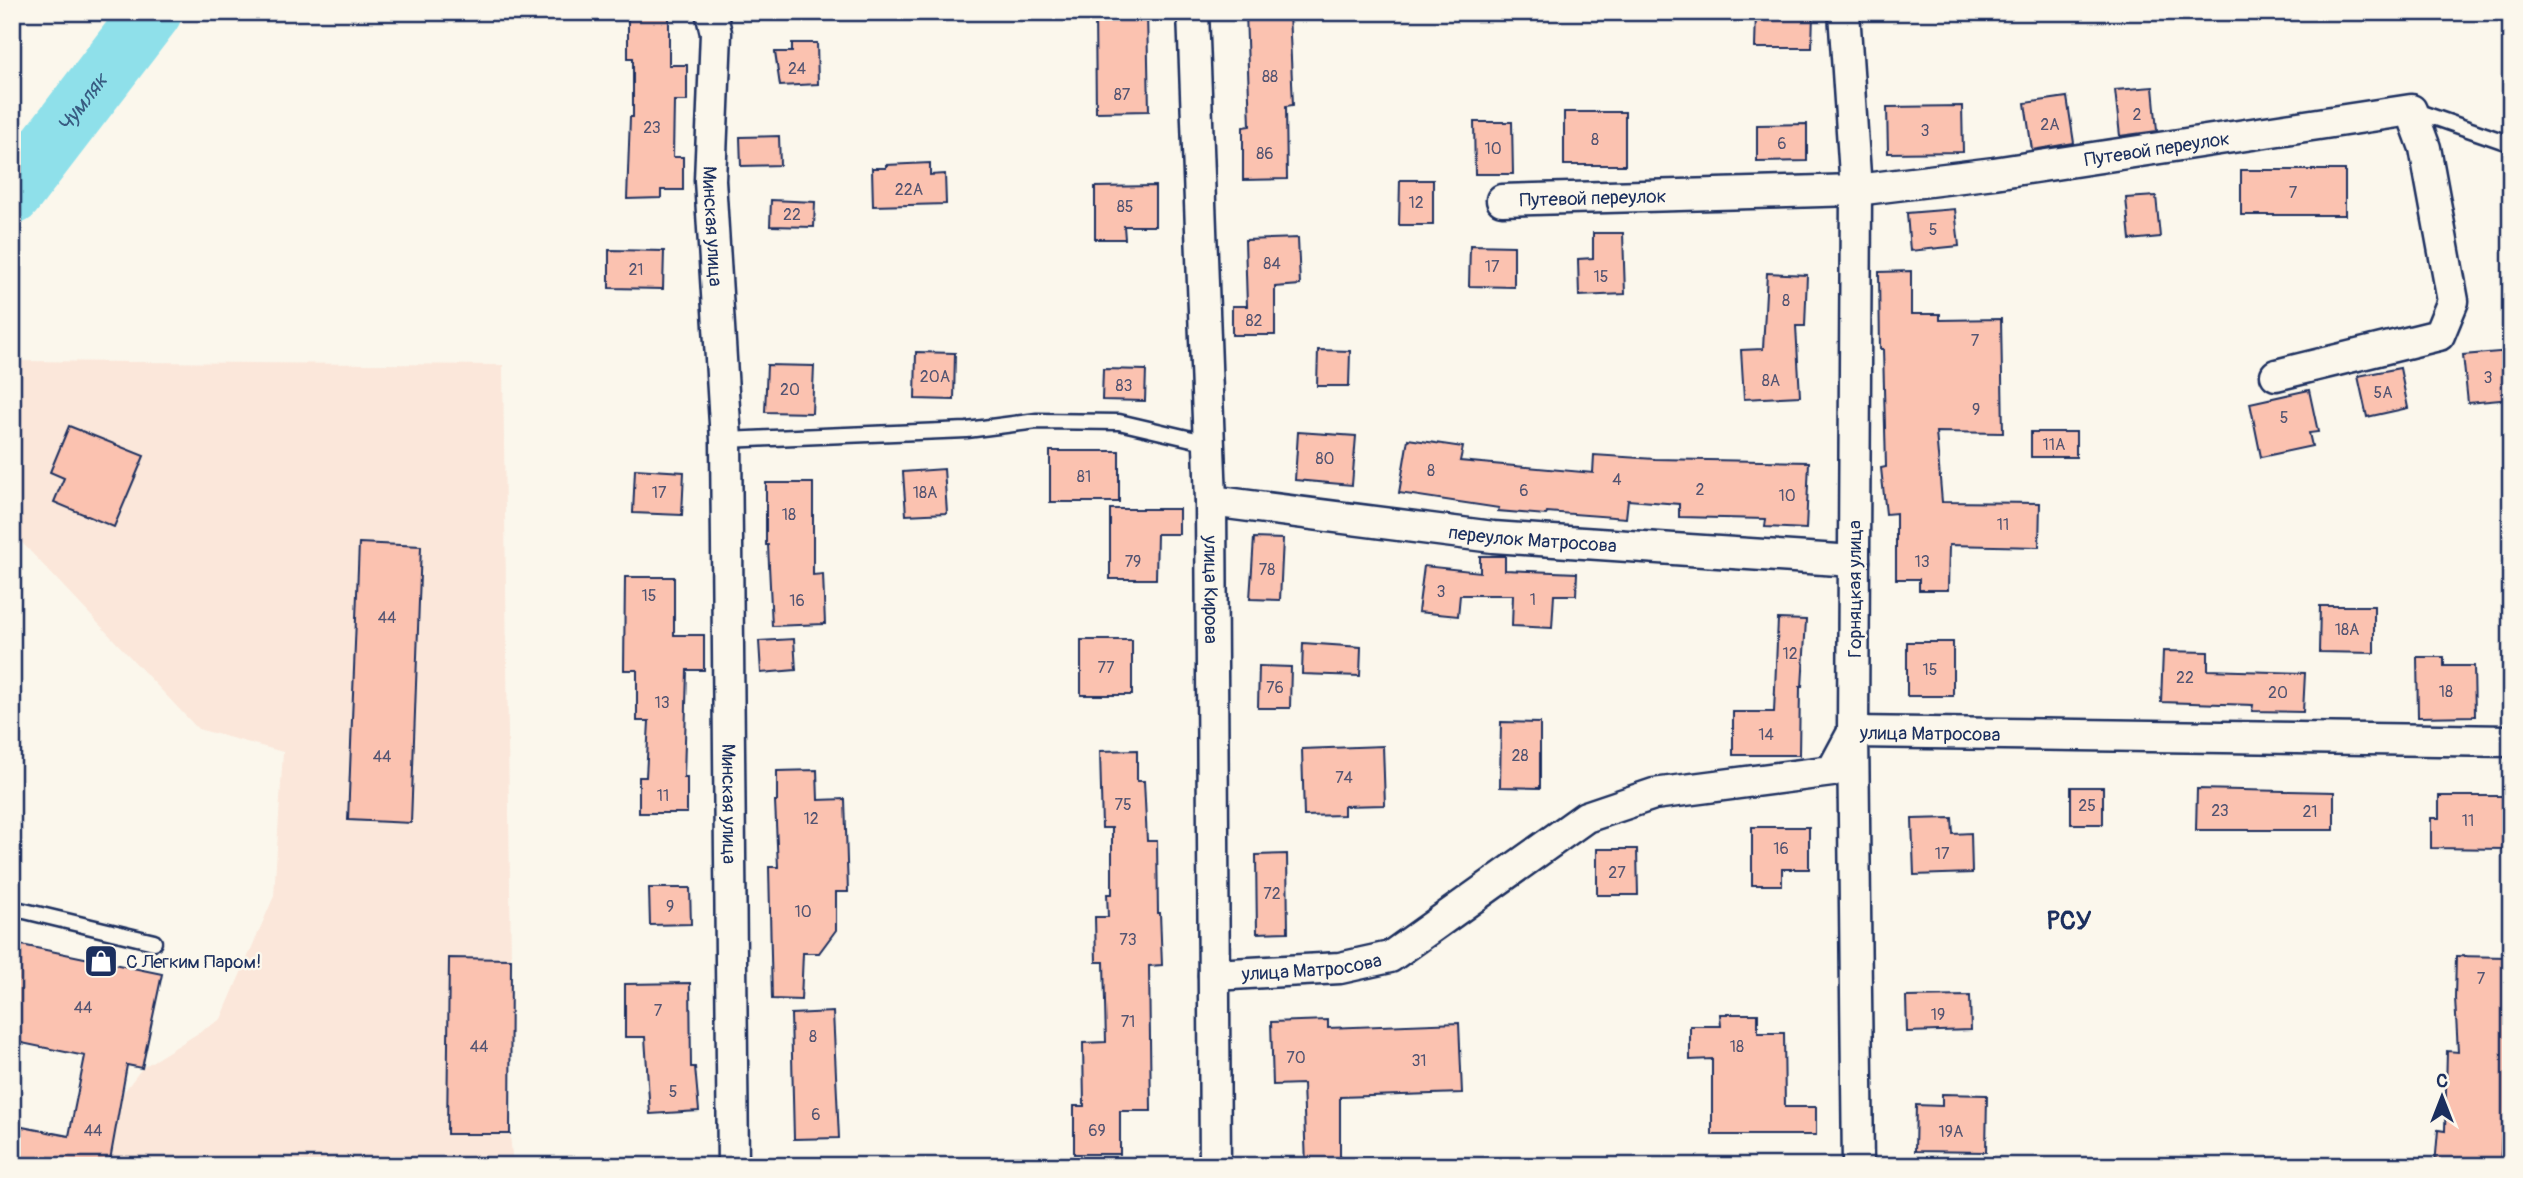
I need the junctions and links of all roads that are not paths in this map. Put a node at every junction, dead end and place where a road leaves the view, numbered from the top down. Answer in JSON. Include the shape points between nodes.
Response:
{"nodes":[{"id":1,"x":711,"y":12,"type":"edge"},
{"id":2,"x":1192,"y":12,"type":"edge"},
{"id":3,"x":1844,"y":12,"type":"edge"},
{"id":4,"x":2411,"y":110,"type":"junction"},
{"id":5,"x":2511,"y":144,"type":"edge"},
{"id":6,"x":1856,"y":190,"type":"junction"},
{"id":7,"x":1502,"y":200,"type":"dead end"},
{"id":8,"x":2276,"y":375,"type":"dead end"},
{"id":9,"x":726,"y":440,"type":"junction"},
{"id":10,"x":1209,"y":443,"type":"junction"},
{"id":11,"x":1211,"y":500,"type":"junction"},
{"id":12,"x":1854,"y":561,"type":"junction"},
{"id":13,"x":1853,"y":732,"type":"junction"},
{"id":14,"x":2511,"y":741,"type":"edge"},
{"id":15,"x":12,"y":908,"type":"edge"},
{"id":16,"x":154,"y":942,"type":"dead end"},
{"id":17,"x":1214,"y":975,"type":"junction"},
{"id":18,"x":733,"y":1166,"type":"edge"},
{"id":19,"x":1214,"y":1166,"type":"edge"},
{"id":20,"x":1858,"y":1166,"type":"edge"}],
"edges":[{"from":1,"to":9,"type":"street","name":"Минская улица","via":[[716,33],[710,180]]},
{"from":2,"to":10,"type":"street","name":"улица Кирова"},
{"from":3,"to":6,"type":"street","name":"Горняцкая улица"},
{"from":4,"to":5,"type":"lane"},
{"from":4,"to":6,"type":"street","name":"Путевой переулок"},
{"from":4,"to":8,"type":"street","via":[[2425,148],[2453,301],[2440,335]]},
{"from":6,"to":7,"type":"street","name":"Путевой переулок"},
{"from":6,"to":12,"type":"street","name":"Горняцкая улица"},
{"from":9,"to":10,"type":"lane","via":[[967,430],[1037,421],[1119,422]]},
{"from":9,"to":18,"type":"street","name":"Минская улица"},
{"from":10,"to":11,"type":"street","name":"улица Кирова"},
{"from":11,"to":12,"type":"street","name":"переулок Матросова","via":[[1493,537]]},
{"from":11,"to":17,"type":"street","name":"улица Кирова"},
{"from":12,"to":13,"type":"street","name":"Горняцкая улица"},
{"from":13,"to":14,"type":"street","name":"улица Матросова"},
{"from":13,"to":17,"type":"street","name":"улица Матросова","via":[[1832,771],[1654,794],[1586,817],[1390,957],[1340,968]]},
{"from":13,"to":20,"type":"street","name":"Горняцкая улица"},
{"from":15,"to":16,"type":"lane"},
{"from":17,"to":19,"type":"street","name":"улица Кирова"}]}
